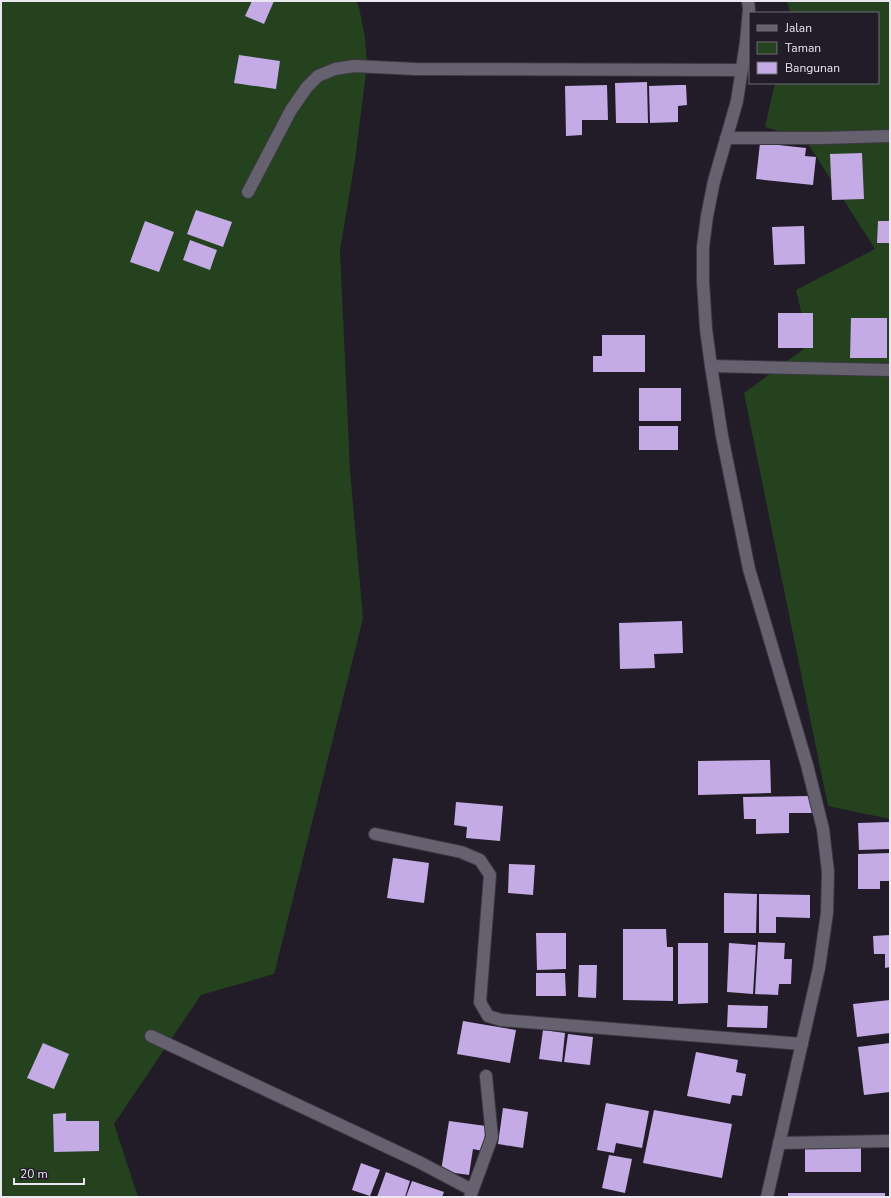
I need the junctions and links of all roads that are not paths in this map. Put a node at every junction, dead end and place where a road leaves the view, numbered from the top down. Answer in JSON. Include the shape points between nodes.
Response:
{"nodes":[{"id":1,"x":748,"y":1,"type":"edge"},
{"id":2,"x":742,"y":70,"type":"junction"},
{"id":3,"x":890,"y":136,"type":"edge"},
{"id":4,"x":726,"y":138,"type":"junction"},
{"id":5,"x":248,"y":192,"type":"dead end"},
{"id":6,"x":711,"y":366,"type":"junction"},
{"id":7,"x":890,"y":370,"type":"edge"},
{"id":8,"x":376,"y":834,"type":"dead end"},
{"id":9,"x":151,"y":1036,"type":"dead end"},
{"id":10,"x":802,"y":1044,"type":"junction"},
{"id":11,"x":486,"y":1076,"type":"dead end"},
{"id":12,"x":890,"y":1141,"type":"edge"},
{"id":13,"x":779,"y":1143,"type":"junction"},
{"id":14,"x":471,"y":1194,"type":"edge"},
{"id":15,"x":767,"y":1197,"type":"edge"}],
"edges":[{"from":1,"to":2,"type":"street"},
{"from":2,"to":4,"type":"street","via":[[737,101]]},
{"from":2,"to":5,"type":"street","via":[[415,69],[354,66],[335,69],[318,76],[307,87],[291,110]]},
{"from":3,"to":4,"type":"street"},
{"from":4,"to":6,"type":"street","via":[[714,181],[703,247],[706,329]]},
{"from":6,"to":7,"type":"street"},
{"from":6,"to":10,"type":"street","via":[[722,436],[749,569],[807,765],[823,829],[828,872],[827,913],[819,968]]},
{"from":8,"to":10,"type":"street","via":[[461,852],[480,860],[490,876],[480,1002],[488,1016],[501,1020]]},
{"from":9,"to":14,"type":"street","via":[[412,1159]]},
{"from":10,"to":13,"type":"street"},
{"from":11,"to":14,"type":"street","via":[[492,1137]]},
{"from":12,"to":13,"type":"street"},
{"from":13,"to":15,"type":"street"}]}
